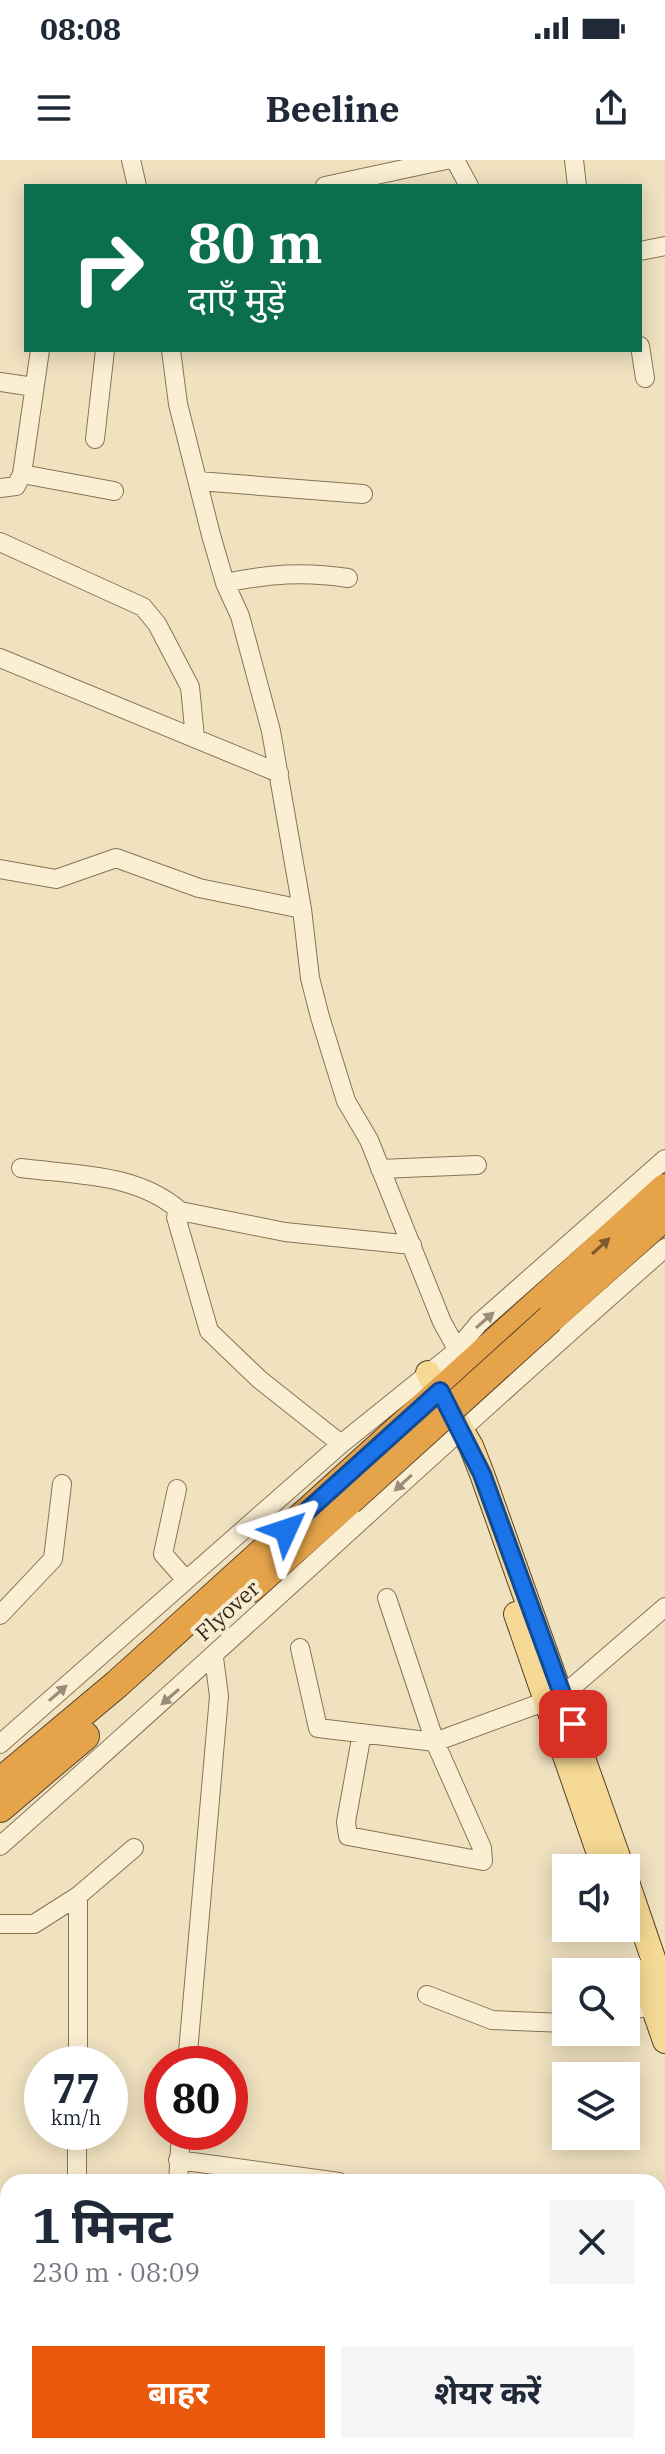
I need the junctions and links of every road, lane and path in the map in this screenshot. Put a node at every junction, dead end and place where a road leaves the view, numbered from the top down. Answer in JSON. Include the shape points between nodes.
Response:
{"nodes":[{"id":1,"x":131,"y":160,"type":"edge"},
{"id":2,"x":446,"y":160,"type":"edge"},
{"id":3,"x":455,"y":160,"type":"edge"},
{"id":4,"x":574,"y":160,"type":"edge"},
{"id":5,"x":137,"y":184,"type":"edge"},
{"id":6,"x":334,"y":184,"type":"edge"},
{"id":7,"x":468,"y":184,"type":"edge"},
{"id":8,"x":577,"y":184,"type":"edge"},
{"id":9,"x":665,"y":246,"type":"edge"},
{"id":10,"x":642,"y":251,"type":"edge"},
{"id":11,"x":40,"y":352,"type":"edge"},
{"id":12,"x":105,"y":352,"type":"edge"},
{"id":13,"x":171,"y":352,"type":"edge"},
{"id":14,"x":641,"y":352,"type":"edge"},
{"id":15,"x":645,"y":378,"type":"dead end"},
{"id":16,"x":0,"y":382,"type":"edge"},
{"id":17,"x":34,"y":387,"type":"junction"},
{"id":18,"x":95,"y":439,"type":"dead end"},
{"id":19,"x":22,"y":474,"type":"junction"},
{"id":20,"x":198,"y":481,"type":"junction"},
{"id":21,"x":0,"y":488,"type":"edge"},
{"id":22,"x":114,"y":491,"type":"dead end"},
{"id":23,"x":363,"y":494,"type":"dead end"},
{"id":24,"x":0,"y":542,"type":"edge"},
{"id":25,"x":348,"y":578,"type":"dead end"},
{"id":26,"x":225,"y":583,"type":"junction"},
{"id":27,"x":2,"y":663,"type":"edge"},
{"id":28,"x":195,"y":738,"type":"junction"},
{"id":29,"x":279,"y":773,"type":"junction"},
{"id":30,"x":0,"y":869,"type":"edge"},
{"id":31,"x":302,"y":909,"type":"junction"},
{"id":32,"x":665,"y":1159,"type":"edge"},
{"id":33,"x":477,"y":1165,"type":"dead end"},
{"id":34,"x":21,"y":1168,"type":"dead end"},
{"id":35,"x":380,"y":1169,"type":"junction"},
{"id":36,"x":665,"y":1188,"type":"edge"},
{"id":37,"x":180,"y":1211,"type":"junction"},
{"id":38,"x":665,"y":1216,"type":"edge"},
{"id":39,"x":412,"y":1245,"type":"junction"},
{"id":40,"x":665,"y":1248,"type":"edge"},
{"id":41,"x":457,"y":1349,"type":"junction"},
{"id":42,"x":434,"y":1382,"type":"junction"},
{"id":43,"x":460,"y":1430,"type":"junction"},
{"id":44,"x":341,"y":1444,"type":"junction"},
{"id":45,"x":62,"y":1484,"type":"dead end"},
{"id":46,"x":177,"y":1489,"type":"dead end"},
{"id":47,"x":186,"y":1580,"type":"junction"},
{"id":48,"x":387,"y":1598,"type":"dead end"},
{"id":49,"x":665,"y":1607,"type":"edge"},
{"id":50,"x":0,"y":1615,"type":"edge"},
{"id":51,"x":300,"y":1648,"type":"dead end"},
{"id":52,"x":214,"y":1658,"type":"junction"},
{"id":53,"x":555,"y":1699,"type":"junction"},
{"id":54,"x":362,"y":1733,"type":"junction"},
{"id":55,"x":435,"y":1742,"type":"junction"},
{"id":56,"x":0,"y":1744,"type":"edge"},
{"id":57,"x":0,"y":1782,"type":"edge"},
{"id":58,"x":0,"y":1808,"type":"edge"},
{"id":59,"x":0,"y":1846,"type":"edge"},
{"id":60,"x":134,"y":1848,"type":"dead end"},
{"id":61,"x":600,"y":1854,"type":"edge"},
{"id":62,"x":616,"y":1854,"type":"edge"},
{"id":63,"x":78,"y":1896,"type":"junction"},
{"id":64,"x":0,"y":1924,"type":"edge"},
{"id":65,"x":640,"y":1930,"type":"edge"},
{"id":66,"x":632,"y":1942,"type":"edge"},
{"id":67,"x":427,"y":1995,"type":"dead end"},
{"id":68,"x":659,"y":2000,"type":"edge"},
{"id":69,"x":640,"y":2006,"type":"edge"},
{"id":70,"x":552,"y":2022,"type":"edge"},
{"id":71,"x":665,"y":2041,"type":"edge"},
{"id":72,"x":78,"y":2046,"type":"edge"},
{"id":73,"x":189,"y":2046,"type":"edge"},
{"id":74,"x":77,"y":2150,"type":"edge"},
{"id":75,"x":179,"y":2150,"type":"edge"},
{"id":76,"x":178,"y":2160,"type":"junction"},
{"id":77,"x":77,"y":2174,"type":"edge"},
{"id":78,"x":178,"y":2174,"type":"edge"},
{"id":79,"x":257,"y":2174,"type":"edge"}],
"edges":[{"from":1,"to":5,"type":"street"},
{"from":2,"to":6,"type":"street"},
{"from":3,"to":7,"type":"street"},
{"from":4,"to":8,"type":"street"},
{"from":9,"to":10,"type":"street"},
{"from":11,"to":17,"type":"street"},
{"from":12,"to":18,"type":"street"},
{"from":13,"to":20,"type":"street"},
{"from":14,"to":15,"type":"street"},
{"from":16,"to":17,"type":"street"},
{"from":17,"to":19,"type":"street"},
{"from":19,"to":21,"type":"street","via":[[16,486]]},
{"from":19,"to":22,"type":"street"},
{"from":20,"to":23,"type":"street"},
{"from":20,"to":26,"type":"street"},
{"from":24,"to":28,"type":"street","via":[[143,607],[190,687]]},
{"from":25,"to":26,"type":"street","via":[[272,573]]},
{"from":26,"to":29,"type":"street","via":[[240,616]]},
{"from":27,"to":28,"type":"street"},
{"from":28,"to":29,"type":"street"},
{"from":29,"to":31,"type":"street"},
{"from":30,"to":31,"type":"street","via":[[56,879],[116,858],[199,888]]},
{"from":31,"to":35,"type":"street","via":[[320,1017],[346,1101]]},
{"from":41,"to":32,"type":"street","one_way":true,"via":[[479,1323]]},
{"from":33,"to":35,"type":"street"},
{"from":34,"to":37,"type":"street","via":[[131,1183],[161,1194]]},
{"from":35,"to":39,"type":"street"},
{"from":42,"to":36,"type":"highway","one_way":true},
{"from":37,"to":39,"type":"street","via":[[285,1232]]},
{"from":37,"to":44,"type":"street","via":[[177,1227],[209,1331]]},
{"from":38,"to":58,"type":"highway","name":"Flyover","bridge":true},
{"from":39,"to":41,"type":"street"},
{"from":40,"to":43,"type":"street"},
{"from":41,"to":42,"type":"street"},
{"from":42,"to":43,"type":"main road"},
{"from":42,"to":44,"type":"street"},
{"from":42,"to":57,"type":"highway","via":[[117,1684]]},
{"from":43,"to":52,"type":"street","one_way":true},
{"from":43,"to":53,"type":"main road","via":[[482,1474]]},
{"from":44,"to":47,"type":"street"},
{"from":45,"to":50,"type":"street","via":[[53,1559]]},
{"from":46,"to":47,"type":"street","via":[[163,1554]]},
{"from":56,"to":47,"type":"street","one_way":true},
{"from":48,"to":55,"type":"street"},
{"from":49,"to":53,"type":"street"},
{"from":51,"to":54,"type":"street","via":[[318,1728]]},
{"from":52,"to":59,"type":"street","one_way":true},
{"from":52,"to":73,"type":"street","via":[[219,1696]]},
{"from":53,"to":55,"type":"street"},
{"from":53,"to":61,"type":"main road"},
{"from":53,"to":62,"type":"main road"},
{"from":54,"to":55,"type":"street"},
{"from":54,"to":55,"type":"street","via":[[348,1836],[480,1863],[482,1848]]},
{"from":60,"to":63,"type":"street"},
{"from":63,"to":64,"type":"street","via":[[34,1924]]},
{"from":63,"to":72,"type":"street"},
{"from":65,"to":68,"type":"main road"},
{"from":66,"to":68,"type":"main road"},
{"from":67,"to":70,"type":"street","via":[[492,2020]]},
{"from":68,"to":69,"type":"street"},
{"from":68,"to":71,"type":"main road"},
{"from":74,"to":77,"type":"street"},
{"from":75,"to":76,"type":"street"},
{"from":76,"to":78,"type":"street"},
{"from":76,"to":79,"type":"street"}]}
